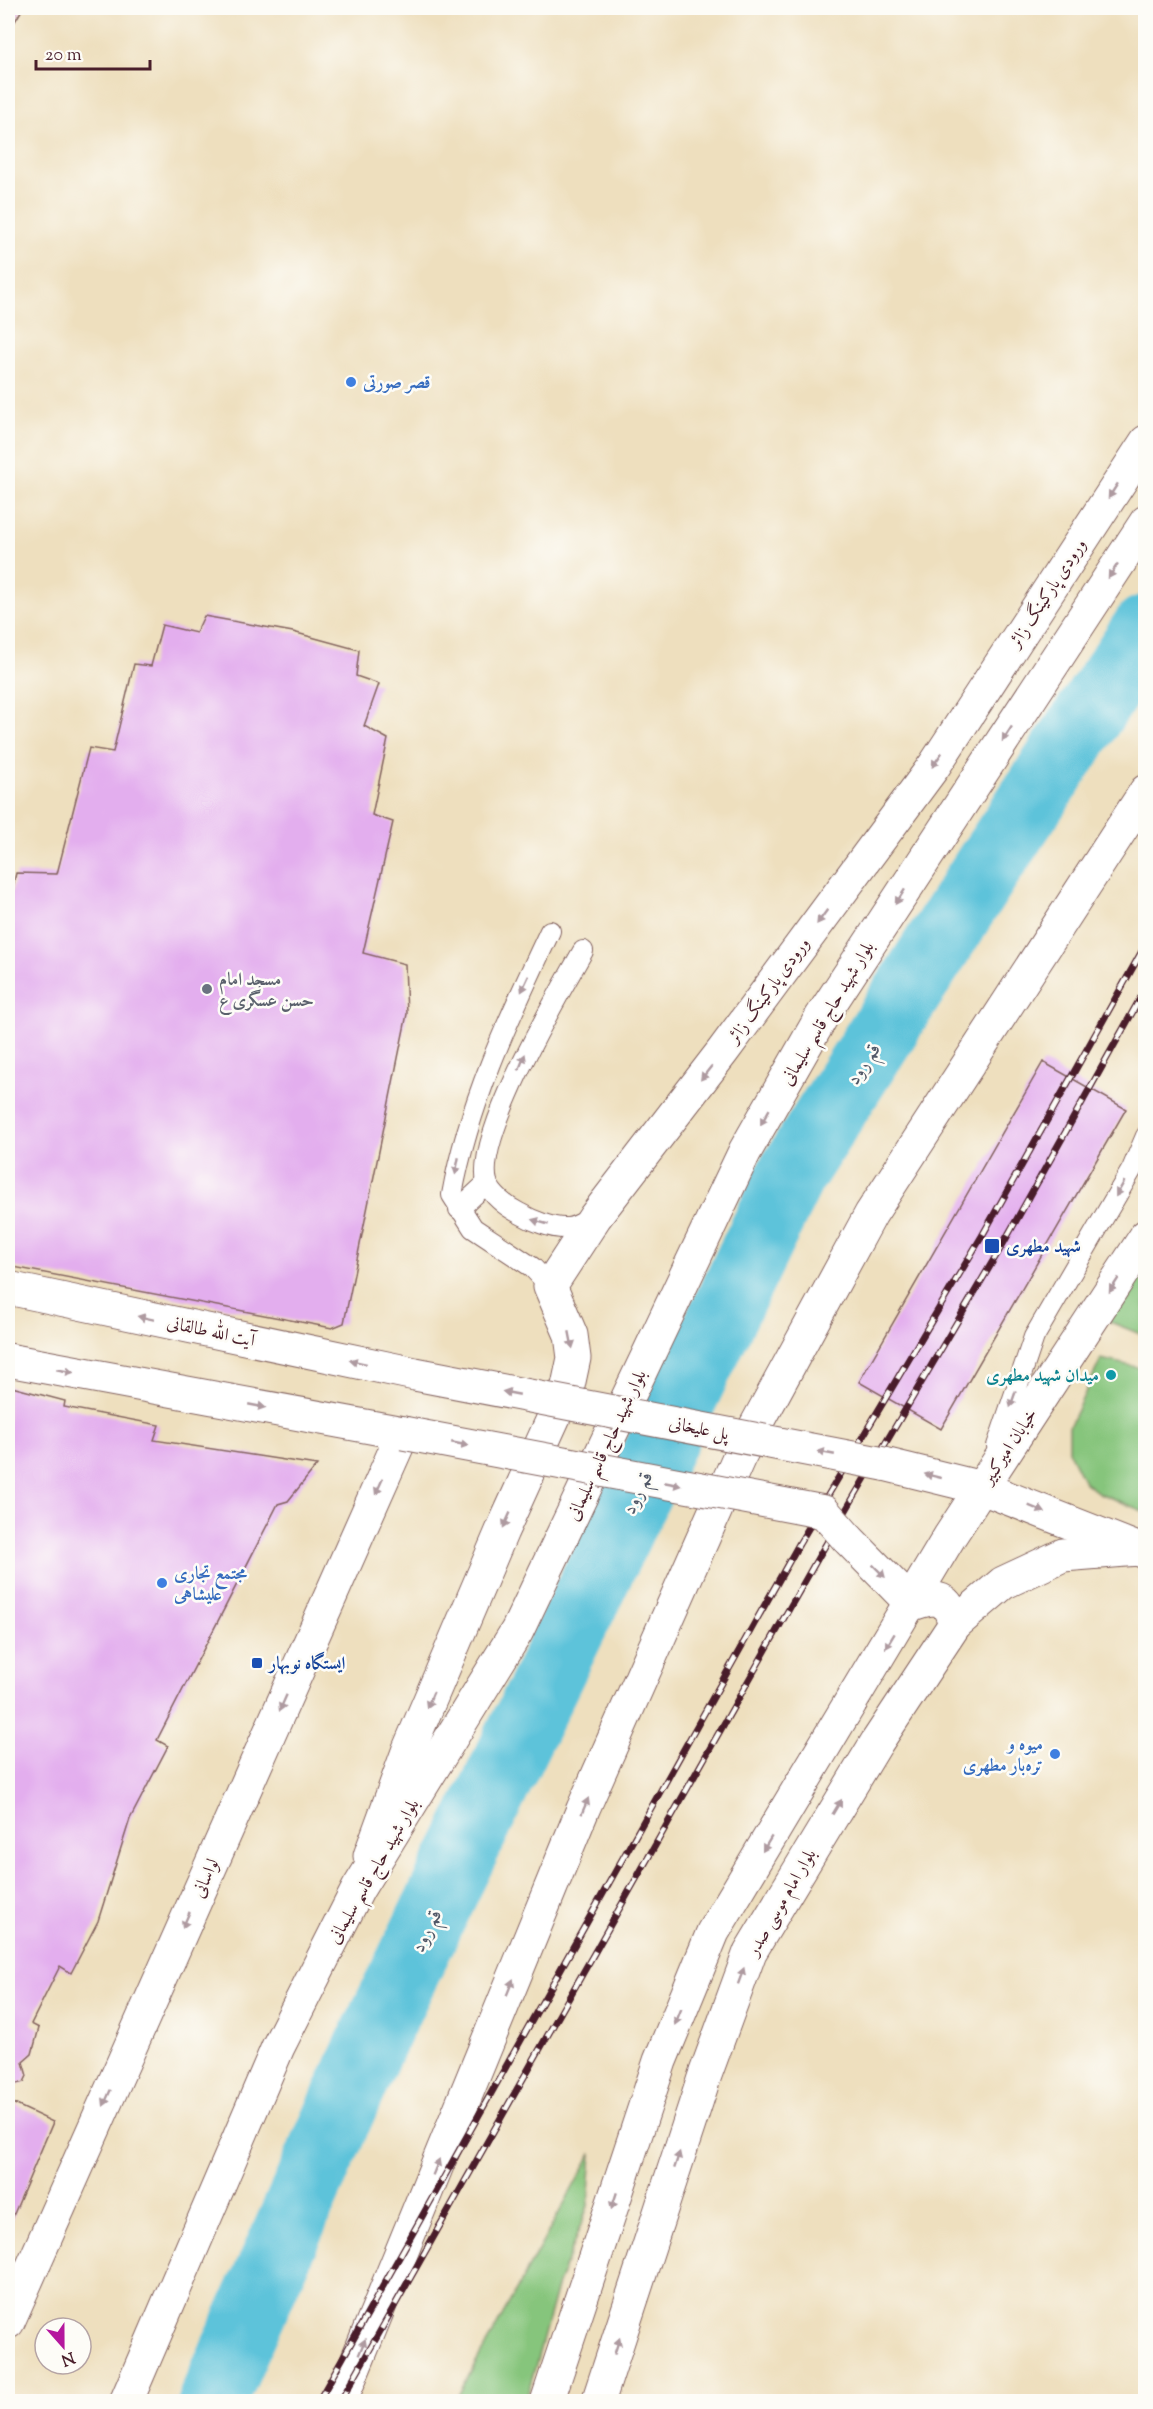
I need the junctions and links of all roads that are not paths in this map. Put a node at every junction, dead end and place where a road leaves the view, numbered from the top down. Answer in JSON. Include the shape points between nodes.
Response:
{"nodes":[{"id":1,"x":1146,"y":442,"type":"edge"},
{"id":2,"x":1146,"y":522,"type":"edge"},
{"id":3,"x":1146,"y":791,"type":"edge"},
{"id":4,"x":550,"y":931,"type":"dead end"},
{"id":5,"x":583,"y":951,"type":"dead end"},
{"id":6,"x":1146,"y":1136,"type":"edge"},
{"id":7,"x":487,"y":1183,"type":"junction"},
{"id":8,"x":459,"y":1209,"type":"junction"},
{"id":9,"x":595,"y":1217,"type":"junction"},
{"id":10,"x":1146,"y":1236,"type":"edge"},
{"id":11,"x":550,"y":1286,"type":"junction"},
{"id":12,"x":8,"y":1288,"type":"edge"},
{"id":13,"x":8,"y":1360,"type":"edge"},
{"id":14,"x":415,"y":1374,"type":"joint"},
{"id":15,"x":403,"y":1433,"type":"junction"},
{"id":16,"x":982,"y":1488,"type":"junction"},
{"id":17,"x":1142,"y":1551,"type":"edge"},
{"id":18,"x":912,"y":1604,"type":"junction"},
{"id":19,"x":955,"y":1624,"type":"junction"},
{"id":20,"x":358,"y":1889,"type":"junction"},
{"id":21,"x":8,"y":2322,"type":"edge"},
{"id":22,"x":126,"y":2402,"type":"edge"},
{"id":23,"x":340,"y":2402,"type":"edge"},
{"id":24,"x":547,"y":2402,"type":"edge"},
{"id":25,"x":598,"y":2402,"type":"edge"}],
"edges":[{"from":1,"to":9,"type":"main road","name":"ورودی پارکینگ زائر","one_way":true,"via":[[934,765]]},
{"from":2,"to":20,"type":"main road","name":"بلوار شهید حاج قاسم سلیمانی","one_way":true,"via":[[822,1016],[745,1151],[517,1632]]},
{"from":23,"to":3,"type":"main road","one_way":true,"via":[[583,1809],[739,1457],[871,1214]]},
{"from":4,"to":8,"type":"lane","one_way":true,"via":[[500,1036],[461,1146],[452,1195]]},
{"from":7,"to":5,"type":"lane","one_way":true,"via":[[485,1156],[527,1050]]},
{"from":6,"to":16,"type":"lane","one_way":true,"via":[[1132,1169],[1034,1337]]},
{"from":7,"to":8,"type":"lane"},
{"from":9,"to":7,"type":"lane","one_way":true,"via":[[567,1228],[536,1221],[501,1202]]},
{"from":8,"to":11,"type":"lane","via":[[473,1228],[532,1267]]},
{"from":9,"to":11,"type":"main road","name":"ورودی پارکینگ زائر"},
{"from":10,"to":16,"type":"main road","name":"خیابان امیرکبیر","one_way":true},
{"from":11,"to":20,"type":"main road","one_way":true,"via":[[571,1335],[574,1358],[568,1386],[409,1749]]},
{"from":14,"to":12,"type":"main road","name":"آیت الله طالقانی","one_way":true},
{"from":13,"to":15,"type":"main road","one_way":true},
{"from":16,"to":14,"type":"main road","name":"پل علیخانی","one_way":true,"bridge":true,"via":[[884,1464]]},
{"from":15,"to":18,"type":"main road","one_way":true,"bridge":true,"via":[[824,1512]]},
{"from":15,"to":21,"type":"main road","name":"لواسانی","one_way":true},
{"from":16,"to":17,"type":"main road","name":"پل علیخانی","one_way":true},
{"from":16,"to":18,"type":"main road","name":"خیابان امیرکبیر"},
{"from":17,"to":19,"type":"main road","name":"بلوار امام موسی صدر","via":[[1063,1555],[1003,1583]]},
{"from":18,"to":19,"type":"main road","via":[[934,1598],[942,1600],[951,1610]]},
{"from":18,"to":24,"type":"main road","one_way":true,"via":[[713,1932],[660,2061]]},
{"from":25,"to":19,"type":"main road","name":"بلوار امام موسی صدر","one_way":true,"via":[[705,2075],[750,1952],[877,1742]]},
{"from":20,"to":22,"type":"main road","name":"بلوار شهید حاج قاسم سلیمانی","via":[[278,2047]]}]}
